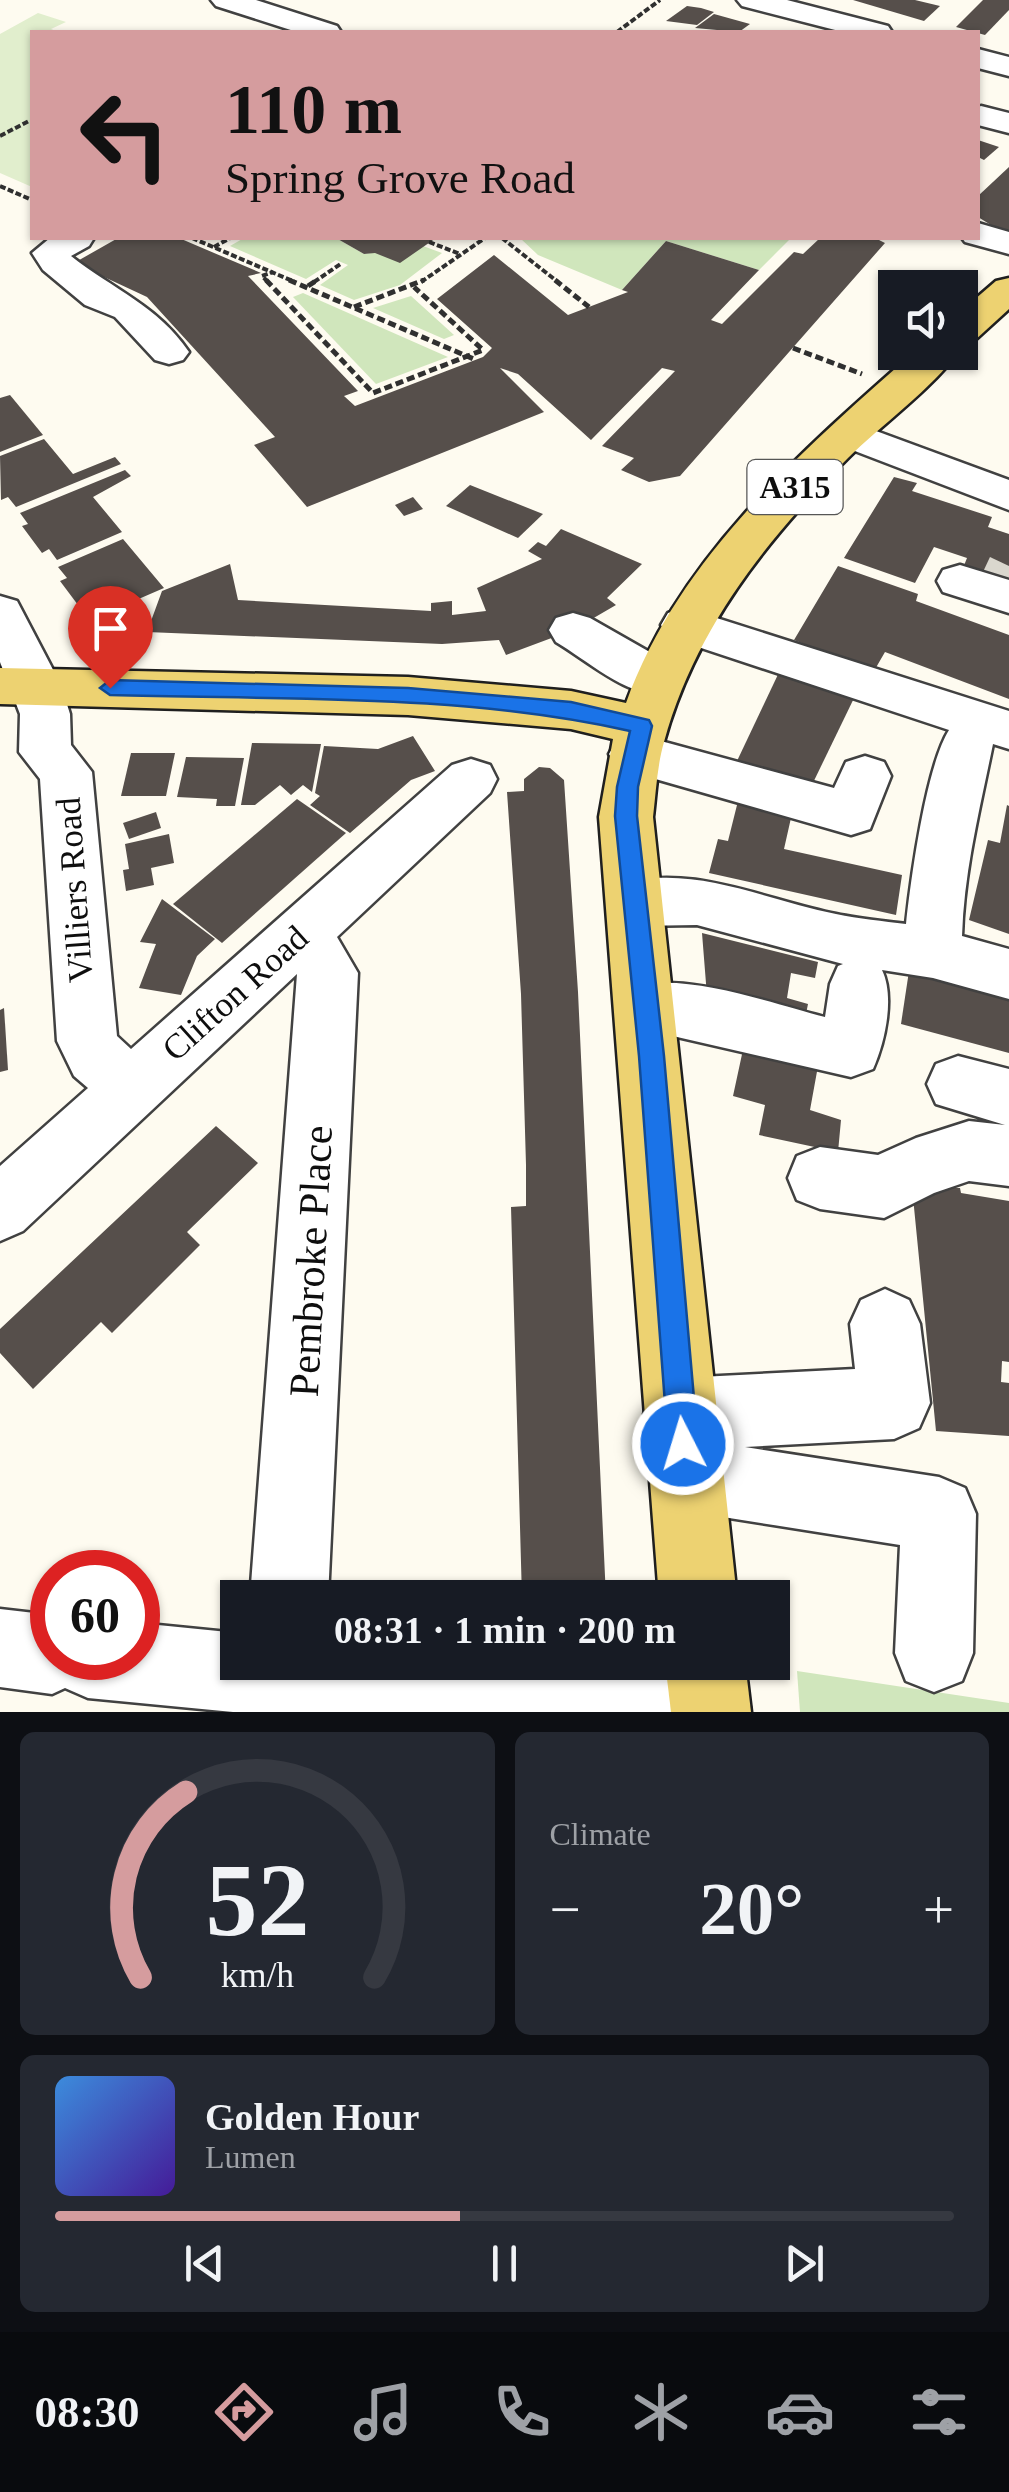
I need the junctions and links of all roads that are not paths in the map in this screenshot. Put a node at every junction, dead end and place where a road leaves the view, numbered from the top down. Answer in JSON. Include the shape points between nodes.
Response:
{"nodes":[{"id":1,"x":226,"y":0,"type":"edge"},
{"id":2,"x":752,"y":0,"type":"edge"},
{"id":3,"x":276,"y":26,"type":"edge"},
{"id":4,"x":309,"y":30,"type":"edge"},
{"id":5,"x":869,"y":30,"type":"edge"},
{"id":6,"x":980,"y":59,"type":"edge"},
{"id":7,"x":1009,"y":67,"type":"edge"},
{"id":8,"x":980,"y":235,"type":"edge"},
{"id":9,"x":73,"y":240,"type":"edge"},
{"id":10,"x":1009,"y":243,"type":"edge"},
{"id":11,"x":1009,"y":289,"type":"edge"},
{"id":12,"x":978,"y":317,"type":"edge"},
{"id":13,"x":169,"y":352,"type":"dead end"},
{"id":14,"x":918,"y":370,"type":"edge"},
{"id":15,"x":849,"y":434,"type":"junction"},
{"id":16,"x":1009,"y":496,"type":"edge"},
{"id":17,"x":0,"y":613,"type":"edge"},
{"id":18,"x":685,"y":625,"type":"junction"},
{"id":19,"x":573,"y":630,"type":"dead end"},
{"id":20,"x":18,"y":686,"type":"edge"},
{"id":21,"x":645,"y":720,"type":"junction"},
{"id":22,"x":988,"y":737,"type":"edge"},
{"id":23,"x":865,"y":776,"type":"dead end"},
{"id":24,"x":471,"y":779,"type":"dead end"},
{"id":25,"x":635,"y":903,"type":"junction"},
{"id":26,"x":302,"y":934,"type":"junction"},
{"id":27,"x":933,"y":953,"type":"junction"},
{"id":28,"x":1009,"y":974,"type":"edge"},
{"id":29,"x":859,"y":984,"type":"dead end"},
{"id":30,"x":646,"y":1007,"type":"junction"},
{"id":31,"x":130,"y":1087,"type":"junction"},
{"id":32,"x":1009,"y":1156,"type":"edge"},
{"id":33,"x":820,"y":1178,"type":"dead end"},
{"id":34,"x":0,"y":1209,"type":"edge"},
{"id":35,"x":885,"y":1324,"type":"dead end"},
{"id":36,"x":683,"y":1444,"type":"junction"},
{"id":37,"x":290,"y":1580,"type":"edge"},
{"id":38,"x":696,"y":1580,"type":"edge"},
{"id":39,"x":0,"y":1648,"type":"edge"},
{"id":40,"x":30,"y":1651,"type":"edge"},
{"id":41,"x":934,"y":1653,"type":"dead end"},
{"id":42,"x":157,"y":1680,"type":"edge"},
{"id":43,"x":311,"y":1683,"type":"edge"},
{"id":44,"x":188,"y":1690,"type":"edge"},
{"id":45,"x":709,"y":1694,"type":"edge"}],
"edges":[{"from":1,"to":3,"type":"street"},
{"from":2,"to":5,"type":"street"},
{"from":3,"to":4,"type":"street"},
{"from":6,"to":7,"type":"street"},
{"from":8,"to":10,"type":"street"},
{"from":9,"to":13,"type":"street","via":[[50,253],[56,262],[99,297],[129,309]]},
{"from":11,"to":12,"type":"main road"},
{"from":14,"to":15,"type":"main road","number":"A315"},
{"from":15,"to":16,"type":"street"},
{"from":15,"to":18,"type":"main road","number":"A315","via":[[758,527]]},
{"from":17,"to":20,"type":"street","name":"Villiers Road"},
{"from":18,"to":21,"type":"main road","number":"A315"},
{"from":18,"to":22,"type":"street"},
{"from":19,"to":21,"type":"street"},
{"from":20,"to":21,"type":"main road","via":[[408,696]]},
{"from":20,"to":31,"type":"street","name":"Villiers Road","via":[[45,714],[45,752],[66,772],[87,1041]]},
{"from":21,"to":23,"type":"street","via":[[851,814]]},
{"from":21,"to":25,"type":"main road","number":"A315","via":[[626,816]]},
{"from":22,"to":27,"type":"street","via":[[943,853]]},
{"from":24,"to":26,"type":"street","name":"Clifton Road"},
{"from":25,"to":27,"type":"street","via":[[696,902],[837,939]]},
{"from":25,"to":30,"type":"main road","number":"A315"},
{"from":26,"to":31,"type":"street","name":"Clifton Road"},
{"from":26,"to":37,"type":"street","name":"Pembroke Place","via":[[329,973]]},
{"from":27,"to":28,"type":"street"},
{"from":29,"to":30,"type":"street","via":[[851,1050],[685,1010]]},
{"from":30,"to":36,"type":"main road","number":"A315"},
{"from":31,"to":34,"type":"street","name":"Clifton Road"},
{"from":32,"to":33,"type":"street","via":[[969,1152],[916,1168],[884,1187]]},
{"from":35,"to":36,"type":"street","via":[[894,1403]]},
{"from":36,"to":38,"type":"main road","number":"A315"},
{"from":36,"to":41,"type":"street","via":[[939,1514]]},
{"from":39,"to":40,"type":"street"},
{"from":42,"to":44,"type":"street"},
{"from":43,"to":44,"type":"street"},
{"from":43,"to":45,"type":"street","via":[[638,1712]]}]}
